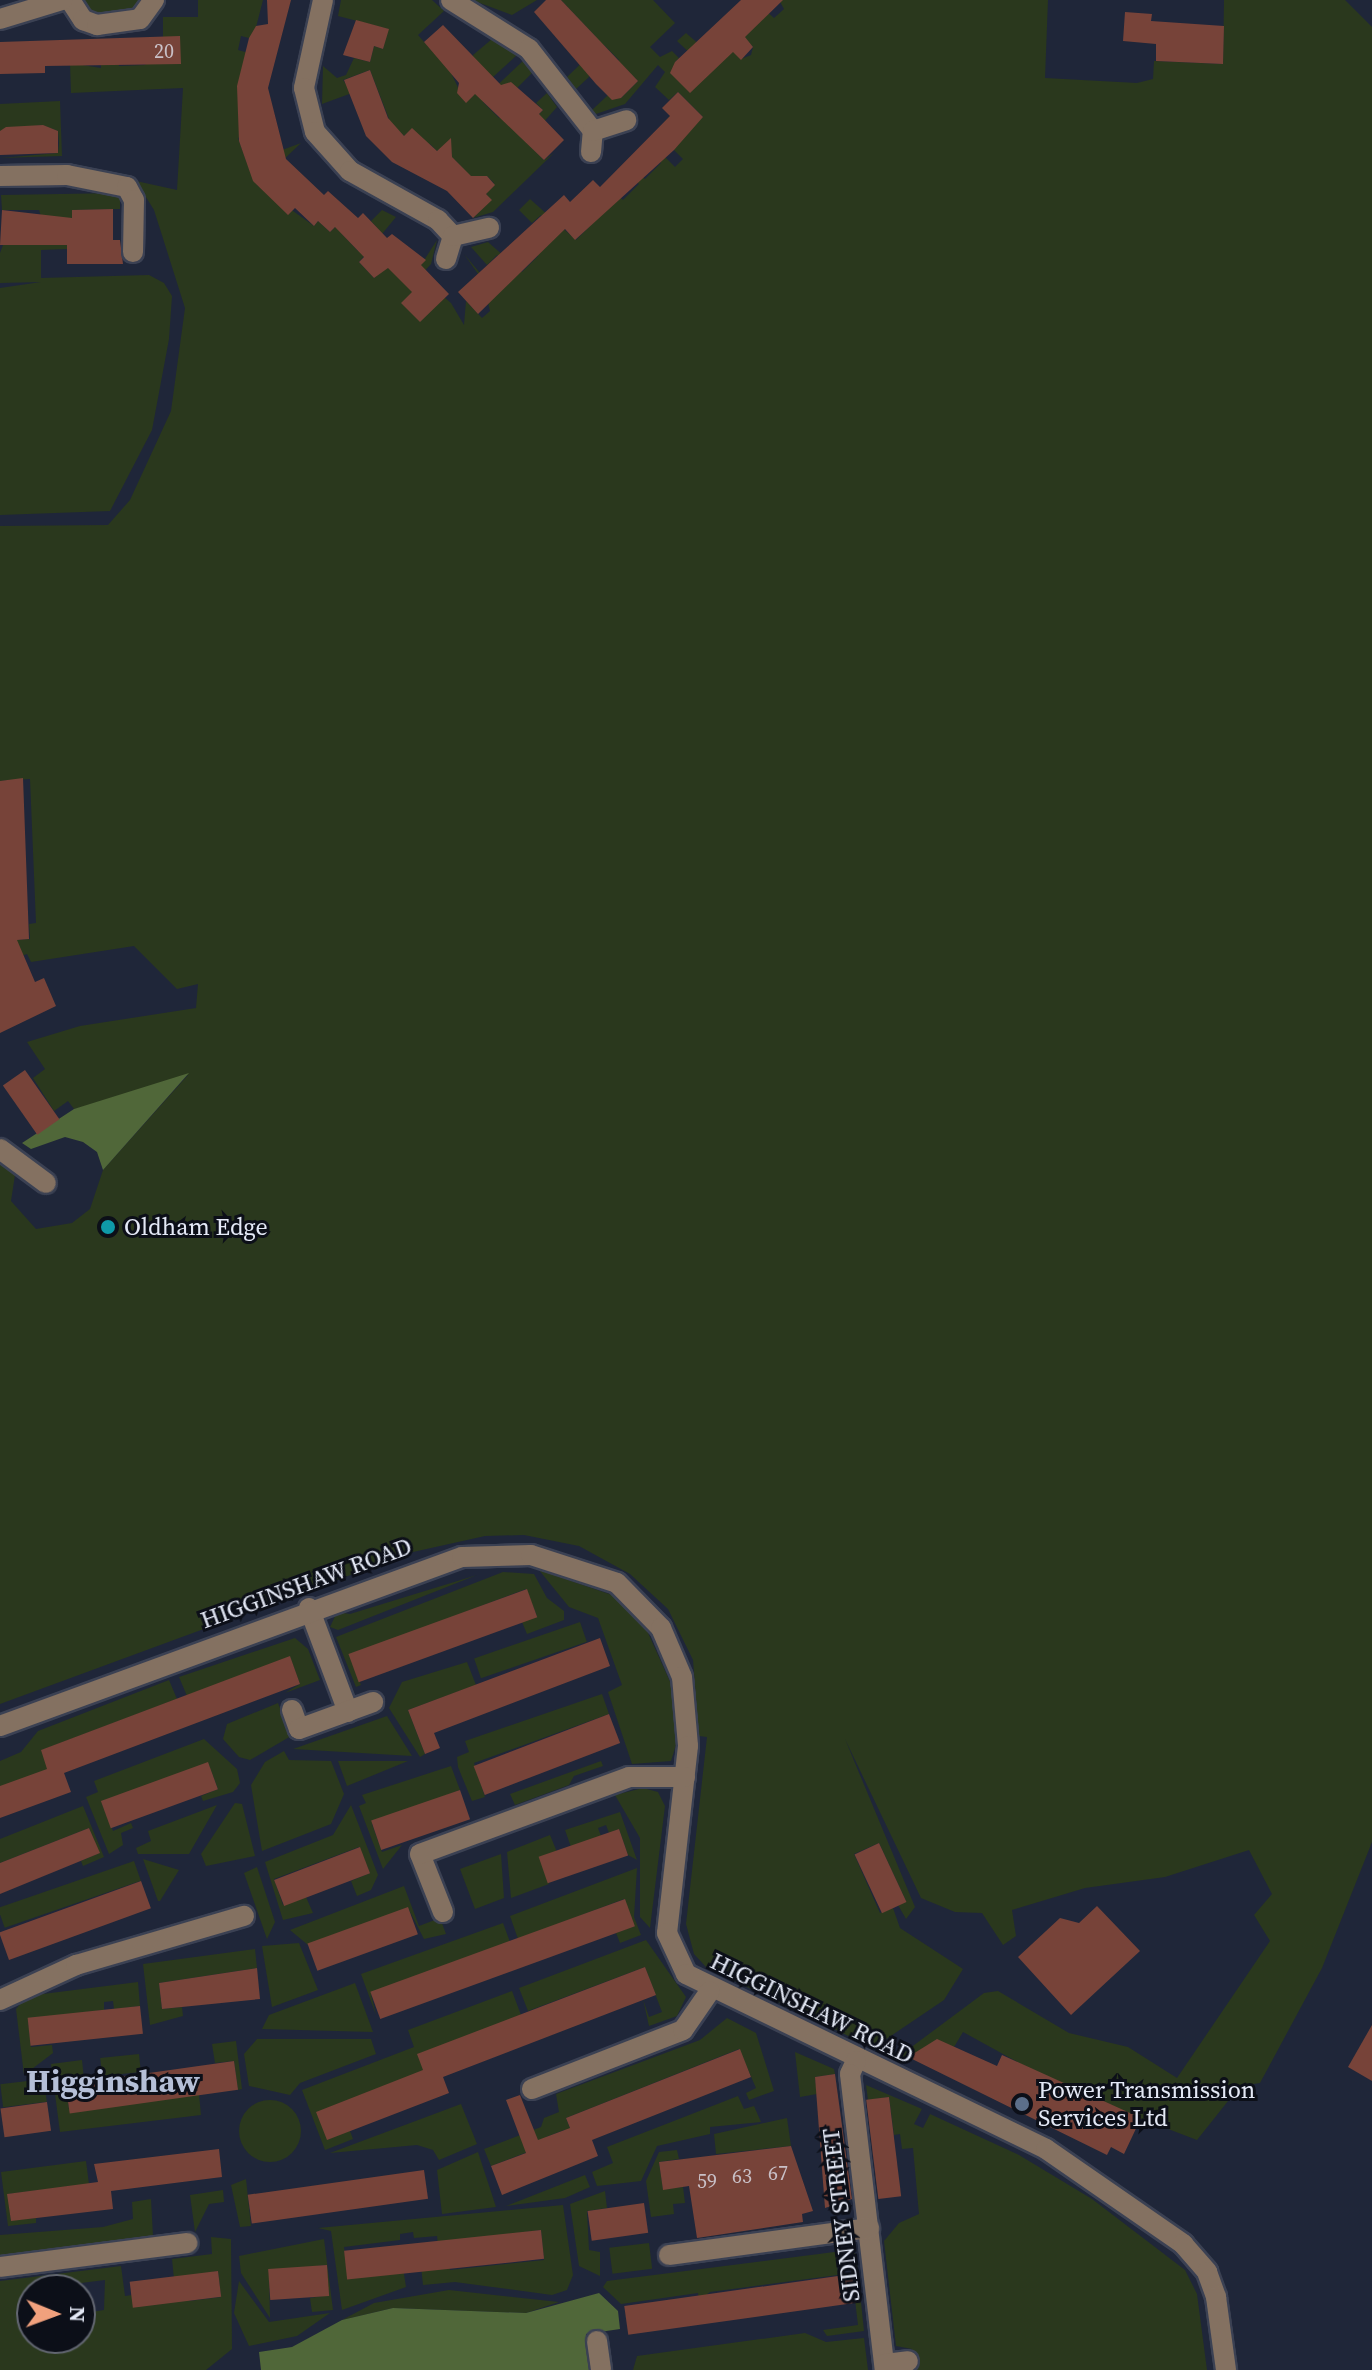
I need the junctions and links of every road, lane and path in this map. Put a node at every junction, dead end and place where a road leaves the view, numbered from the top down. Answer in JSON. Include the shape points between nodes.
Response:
{"nodes":[{"id":1,"x":62,"y":0,"type":"edge"},
{"id":2,"x":70,"y":0,"type":"edge"},
{"id":3,"x":154,"y":0,"type":"edge"},
{"id":4,"x":323,"y":0,"type":"edge"},
{"id":5,"x":451,"y":0,"type":"edge"},
{"id":6,"x":0,"y":19,"type":"edge"},
{"id":7,"x":626,"y":120,"type":"dead end"},
{"id":8,"x":593,"y":131,"type":"junction"},
{"id":9,"x":591,"y":152,"type":"dead end"},
{"id":10,"x":0,"y":176,"type":"edge"},
{"id":11,"x":489,"y":228,"type":"dead end"},
{"id":12,"x":453,"y":236,"type":"junction"},
{"id":13,"x":133,"y":252,"type":"dead end"},
{"id":14,"x":446,"y":259,"type":"dead end"},
{"id":15,"x":0,"y":1149,"type":"edge"},
{"id":16,"x":46,"y":1183,"type":"dead end"},
{"id":17,"x":309,"y":1608,"type":"junction"},
{"id":18,"x":373,"y":1702,"type":"dead end"},
{"id":19,"x":292,"y":1710,"type":"dead end"},
{"id":20,"x":348,"y":1712,"type":"junction"},
{"id":21,"x":0,"y":1726,"type":"edge"},
{"id":22,"x":685,"y":1777,"type":"junction"},
{"id":23,"x":443,"y":1912,"type":"dead end"},
{"id":24,"x":244,"y":1916,"type":"dead end"},
{"id":25,"x":710,"y":1991,"type":"junction"},
{"id":26,"x":0,"y":2000,"type":"edge"},
{"id":27,"x":856,"y":2061,"type":"junction"},
{"id":28,"x":532,"y":2089,"type":"dead end"},
{"id":29,"x":869,"y":2228,"type":"junction"},
{"id":30,"x":187,"y":2243,"type":"dead end"},
{"id":31,"x":669,"y":2255,"type":"dead end"},
{"id":32,"x":0,"y":2267,"type":"edge"},
{"id":33,"x":597,"y":2341,"type":"dead end"},
{"id":34,"x":908,"y":2361,"type":"dead end"},
{"id":35,"x":885,"y":2367,"type":"edge"},
{"id":36,"x":601,"y":2370,"type":"edge"},
{"id":37,"x":1226,"y":2370,"type":"edge"}],
"edges":[{"from":1,"to":6,"type":"street"},
{"from":2,"to":3,"type":"street","via":[[94,25],[140,19]]},
{"from":4,"to":12,"type":"street","via":[[304,88],[315,132],[350,171],[438,220]]},
{"from":5,"to":8,"type":"street","via":[[529,49]]},
{"from":7,"to":8,"type":"street"},
{"from":8,"to":9,"type":"street"},
{"from":10,"to":13,"type":"street","via":[[67,175],[127,187],[134,200]]},
{"from":11,"to":12,"type":"street"},
{"from":12,"to":14,"type":"street"},
{"from":15,"to":16,"type":"street"},
{"from":17,"to":20,"type":"street"},
{"from":17,"to":21,"type":"street","name":"HIGGINSHAW ROAD"},
{"from":17,"to":22,"type":"street","name":"HIGGINSHAW ROAD","via":[[477,1555],[531,1555],[588,1570],[633,1594],[674,1652],[687,1705]]},
{"from":18,"to":20,"type":"street"},
{"from":19,"to":20,"type":"street","via":[[299,1729]]},
{"from":22,"to":23,"type":"street","via":[[629,1777],[420,1854]]},
{"from":22,"to":25,"type":"street","name":"HIGGINSHAW ROAD","via":[[667,1933],[686,1974]]},
{"from":24,"to":26,"type":"street","via":[[76,1965]]},
{"from":25,"to":27,"type":"street","name":"HIGGINSHAW ROAD"},
{"from":25,"to":28,"type":"street","via":[[683,2030]]},
{"from":27,"to":29,"type":"street","name":"SIDNEY STREET","via":[[850,2074]]},
{"from":27,"to":37,"type":"street","name":"HIGGINSHAW ROAD","via":[[1046,2149],[1183,2244],[1207,2272],[1216,2297]]},
{"from":29,"to":31,"type":"street"},
{"from":29,"to":35,"type":"street","name":"SIDNEY STREET"},
{"from":30,"to":32,"type":"street"},
{"from":33,"to":36,"type":"street"},
{"from":34,"to":35,"type":"street","name":"SIDNEY STREET"}]}
